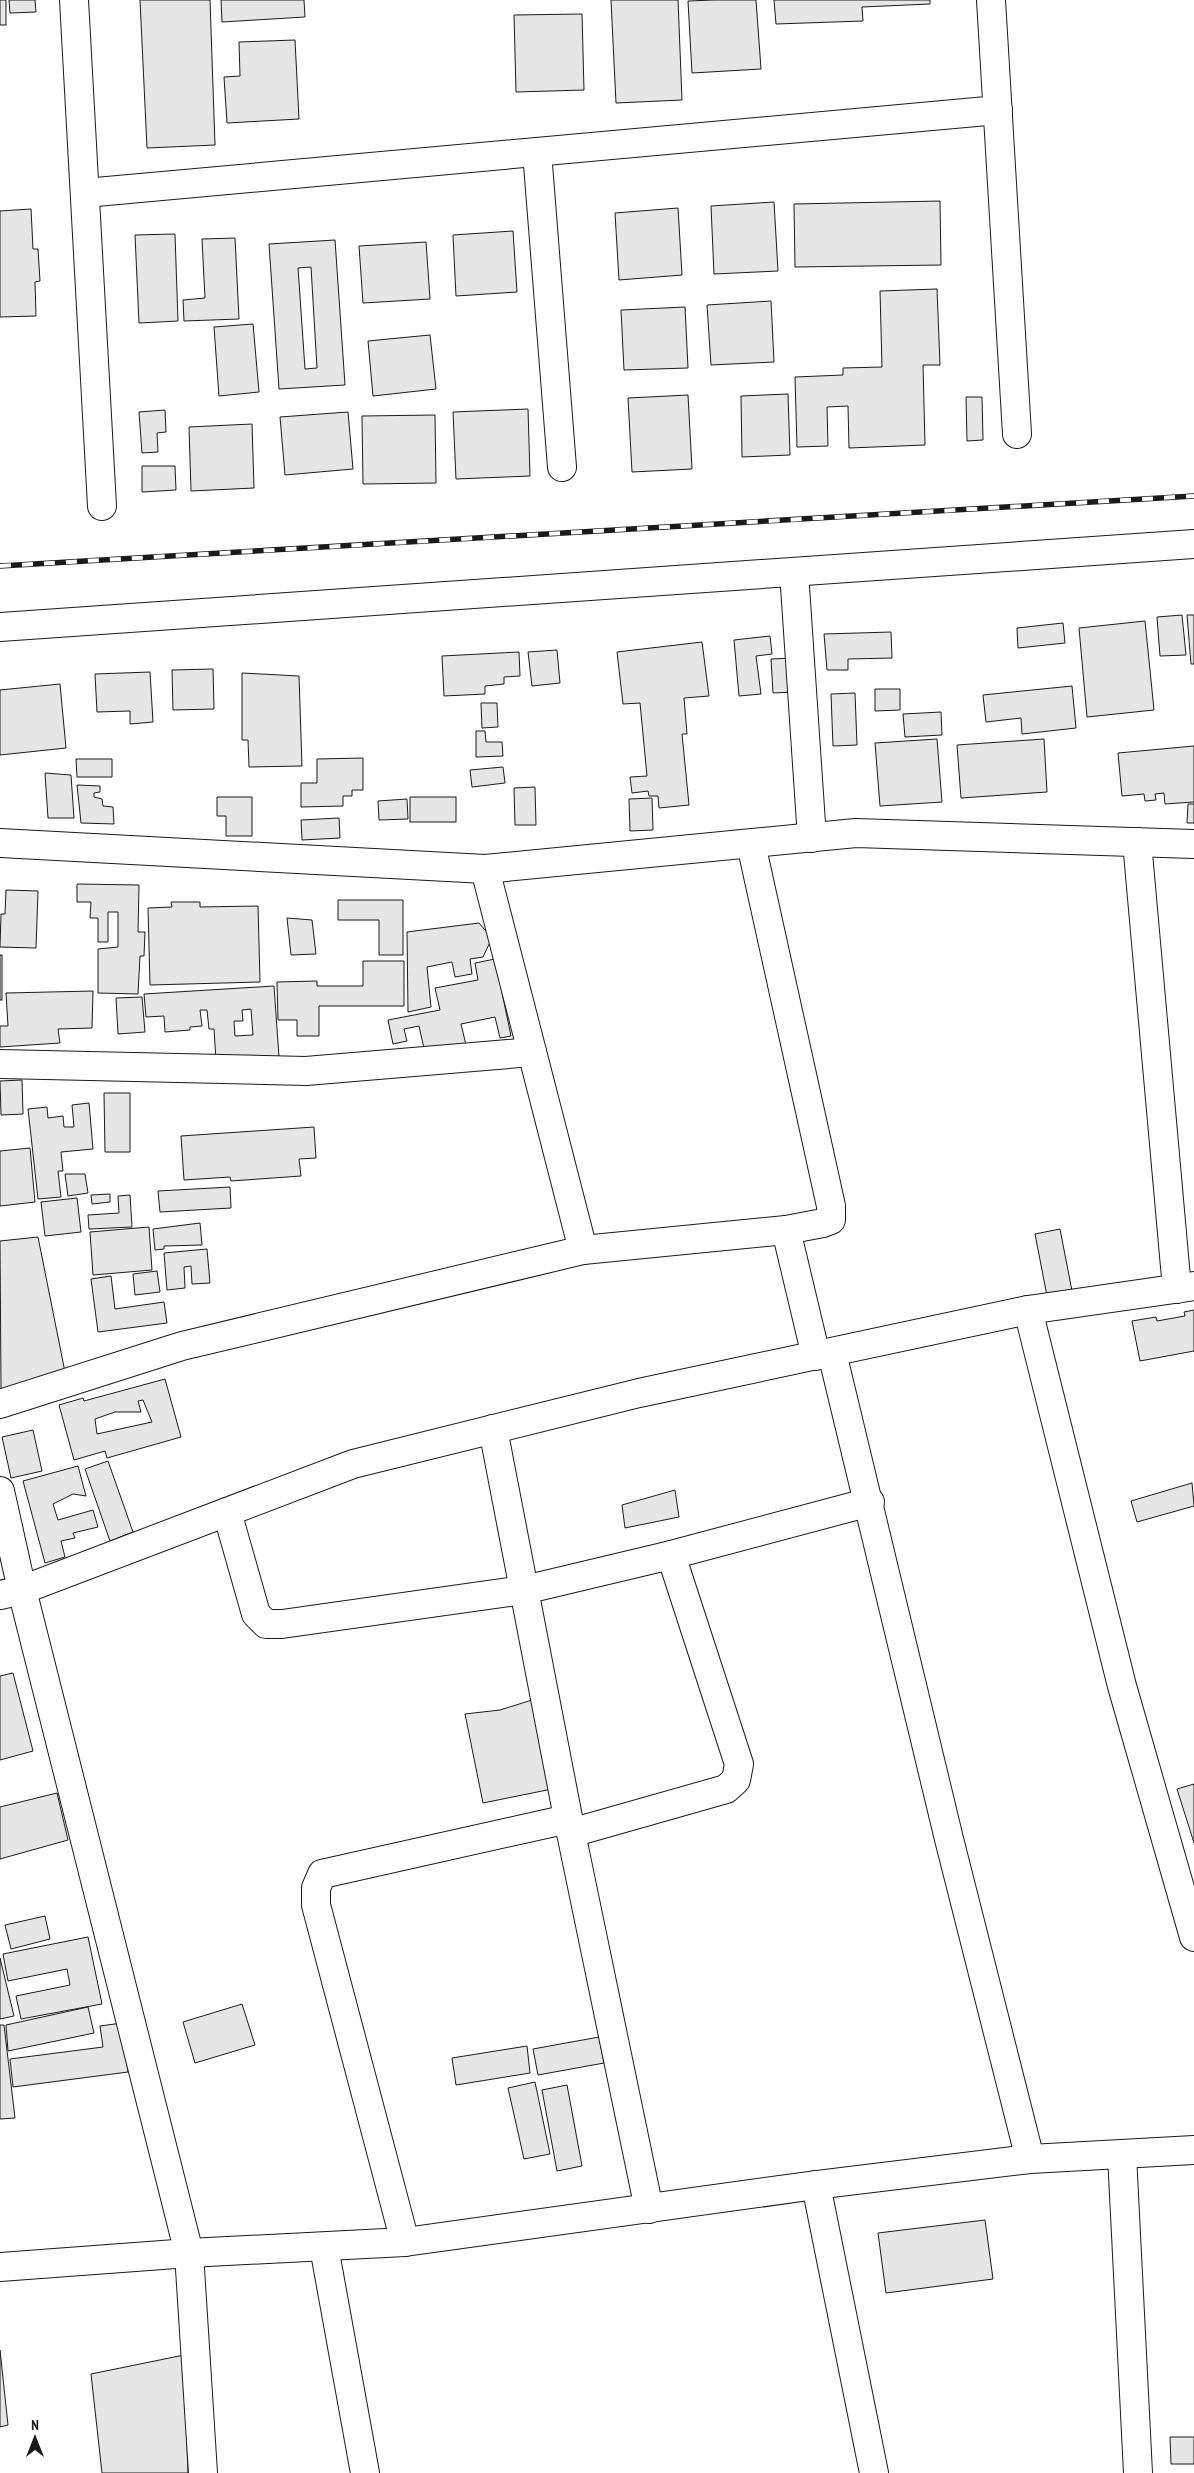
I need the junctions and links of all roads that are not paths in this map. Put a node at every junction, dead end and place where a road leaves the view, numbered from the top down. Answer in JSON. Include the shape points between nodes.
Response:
{"nodes":[{"id":1,"x":74,"y":0,"type":"edge"},
{"id":2,"x":990,"y":0,"type":"edge"},
{"id":3,"x":998,"y":110,"type":"junction"},
{"id":4,"x":536,"y":152,"type":"junction"},
{"id":5,"x":85,"y":194,"type":"junction"},
{"id":6,"x":1017,"y":434,"type":"dead end"},
{"id":7,"x":562,"y":467,"type":"dead end"},
{"id":8,"x":102,"y":506,"type":"dead end"},
{"id":9,"x":1194,"y":544,"type":"edge"},
{"id":10,"x":794,"y":572,"type":"junction"},
{"id":11,"x":0,"y":627,"type":"edge"},
{"id":12,"x":812,"y":838,"type":"junction"},
{"id":13,"x":1137,"y":842,"type":"junction"},
{"id":14,"x":0,"y":843,"type":"edge"},
{"id":15,"x":751,"y":844,"type":"junction"},
{"id":16,"x":1194,"y":844,"type":"edge"},
{"id":17,"x":485,"y":869,"type":"junction"},
{"id":18,"x":532,"y":1052,"type":"junction"},
{"id":19,"x":0,"y":1064,"type":"edge"},
{"id":20,"x":786,"y":1230,"type":"junction"},
{"id":21,"x":584,"y":1250,"type":"junction"},
{"id":22,"x":1185,"y":1288,"type":"edge"},
{"id":23,"x":1028,"y":1310,"type":"junction"},
{"id":24,"x":824,"y":1355,"type":"junction"},
{"id":25,"x":0,"y":1404,"type":"edge"},
{"id":26,"x":493,"y":1429,"type":"junction"},
{"id":27,"x":0,"y":1491,"type":"edge"},
{"id":28,"x":870,"y":1502,"type":"junction"},
{"id":29,"x":227,"y":1512,"type":"junction"},
{"id":30,"x":671,"y":1555,"type":"junction"},
{"id":31,"x":524,"y":1590,"type":"junction"},
{"id":32,"x":11,"y":1592,"type":"edge"},
{"id":33,"x":570,"y":1826,"type":"junction"},
{"id":34,"x":1194,"y":1937,"type":"edge"},
{"id":35,"x":1194,"y":2150,"type":"edge"},
{"id":36,"x":1122,"y":2156,"type":"junction"},
{"id":37,"x":1030,"y":2159,"type":"junction"},
{"id":38,"x":816,"y":2185,"type":"junction"},
{"id":39,"x":649,"y":2209,"type":"junction"},
{"id":40,"x":405,"y":2242,"type":"junction"},
{"id":41,"x":324,"y":2247,"type":"junction"},
{"id":42,"x":189,"y":2253,"type":"junction"},
{"id":43,"x":0,"y":2267,"type":"edge"},
{"id":44,"x":203,"y":2473,"type":"edge"},
{"id":45,"x":365,"y":2473,"type":"edge"},
{"id":46,"x":874,"y":2473,"type":"edge"},
{"id":47,"x":1138,"y":2473,"type":"edge"}],
"edges":[{"from":1,"to":5,"type":"street"},
{"from":2,"to":3,"type":"street"},
{"from":3,"to":4,"type":"street"},
{"from":3,"to":6,"type":"street"},
{"from":4,"to":5,"type":"street"},
{"from":4,"to":7,"type":"street"},
{"from":5,"to":8,"type":"street"},
{"from":9,"to":10,"type":"street"},
{"from":10,"to":11,"type":"street"},
{"from":10,"to":12,"type":"street"},
{"from":12,"to":13,"type":"street","via":[[856,833]]},
{"from":12,"to":15,"type":"street"},
{"from":13,"to":16,"type":"street"},
{"from":13,"to":22,"type":"street"},
{"from":14,"to":17,"type":"street"},
{"from":15,"to":17,"type":"street"},
{"from":15,"to":20,"type":"street","via":[[831,1206],[831,1220]]},
{"from":17,"to":18,"type":"street"},
{"from":18,"to":19,"type":"street","via":[[306,1072]]},
{"from":18,"to":21,"type":"street"},
{"from":20,"to":21,"type":"street"},
{"from":20,"to":24,"type":"street"},
{"from":21,"to":25,"type":"street","via":[[182,1346]]},
{"from":22,"to":23,"type":"street"},
{"from":23,"to":24,"type":"street"},
{"from":23,"to":34,"type":"street","via":[[1122,1686]]},
{"from":24,"to":26,"type":"street","via":[[639,1393]]},
{"from":24,"to":28,"type":"street"},
{"from":26,"to":29,"type":"street","via":[[353,1464]]},
{"from":26,"to":31,"type":"street"},
{"from":27,"to":32,"type":"street"},
{"from":28,"to":30,"type":"street"},
{"from":28,"to":37,"type":"street","via":[[949,1839]]},
{"from":29,"to":31,"type":"street","via":[[256,1614],[266,1624]]},
{"from":29,"to":32,"type":"street"},
{"from":30,"to":31,"type":"street"},
{"from":30,"to":33,"type":"street","via":[[739,1764],[736,1780],[726,1789]]},
{"from":31,"to":33,"type":"street"},
{"from":32,"to":42,"type":"street"},
{"from":33,"to":39,"type":"street"},
{"from":33,"to":40,"type":"street","via":[[322,1874],[316,1888],[316,1905]]},
{"from":35,"to":36,"type":"street"},
{"from":36,"to":37,"type":"street"},
{"from":36,"to":47,"type":"street"},
{"from":37,"to":38,"type":"street"},
{"from":38,"to":39,"type":"street"},
{"from":38,"to":46,"type":"street"},
{"from":39,"to":40,"type":"street"},
{"from":40,"to":41,"type":"street"},
{"from":41,"to":42,"type":"street"},
{"from":41,"to":45,"type":"street"},
{"from":42,"to":43,"type":"street"},
{"from":42,"to":44,"type":"street"}]}
